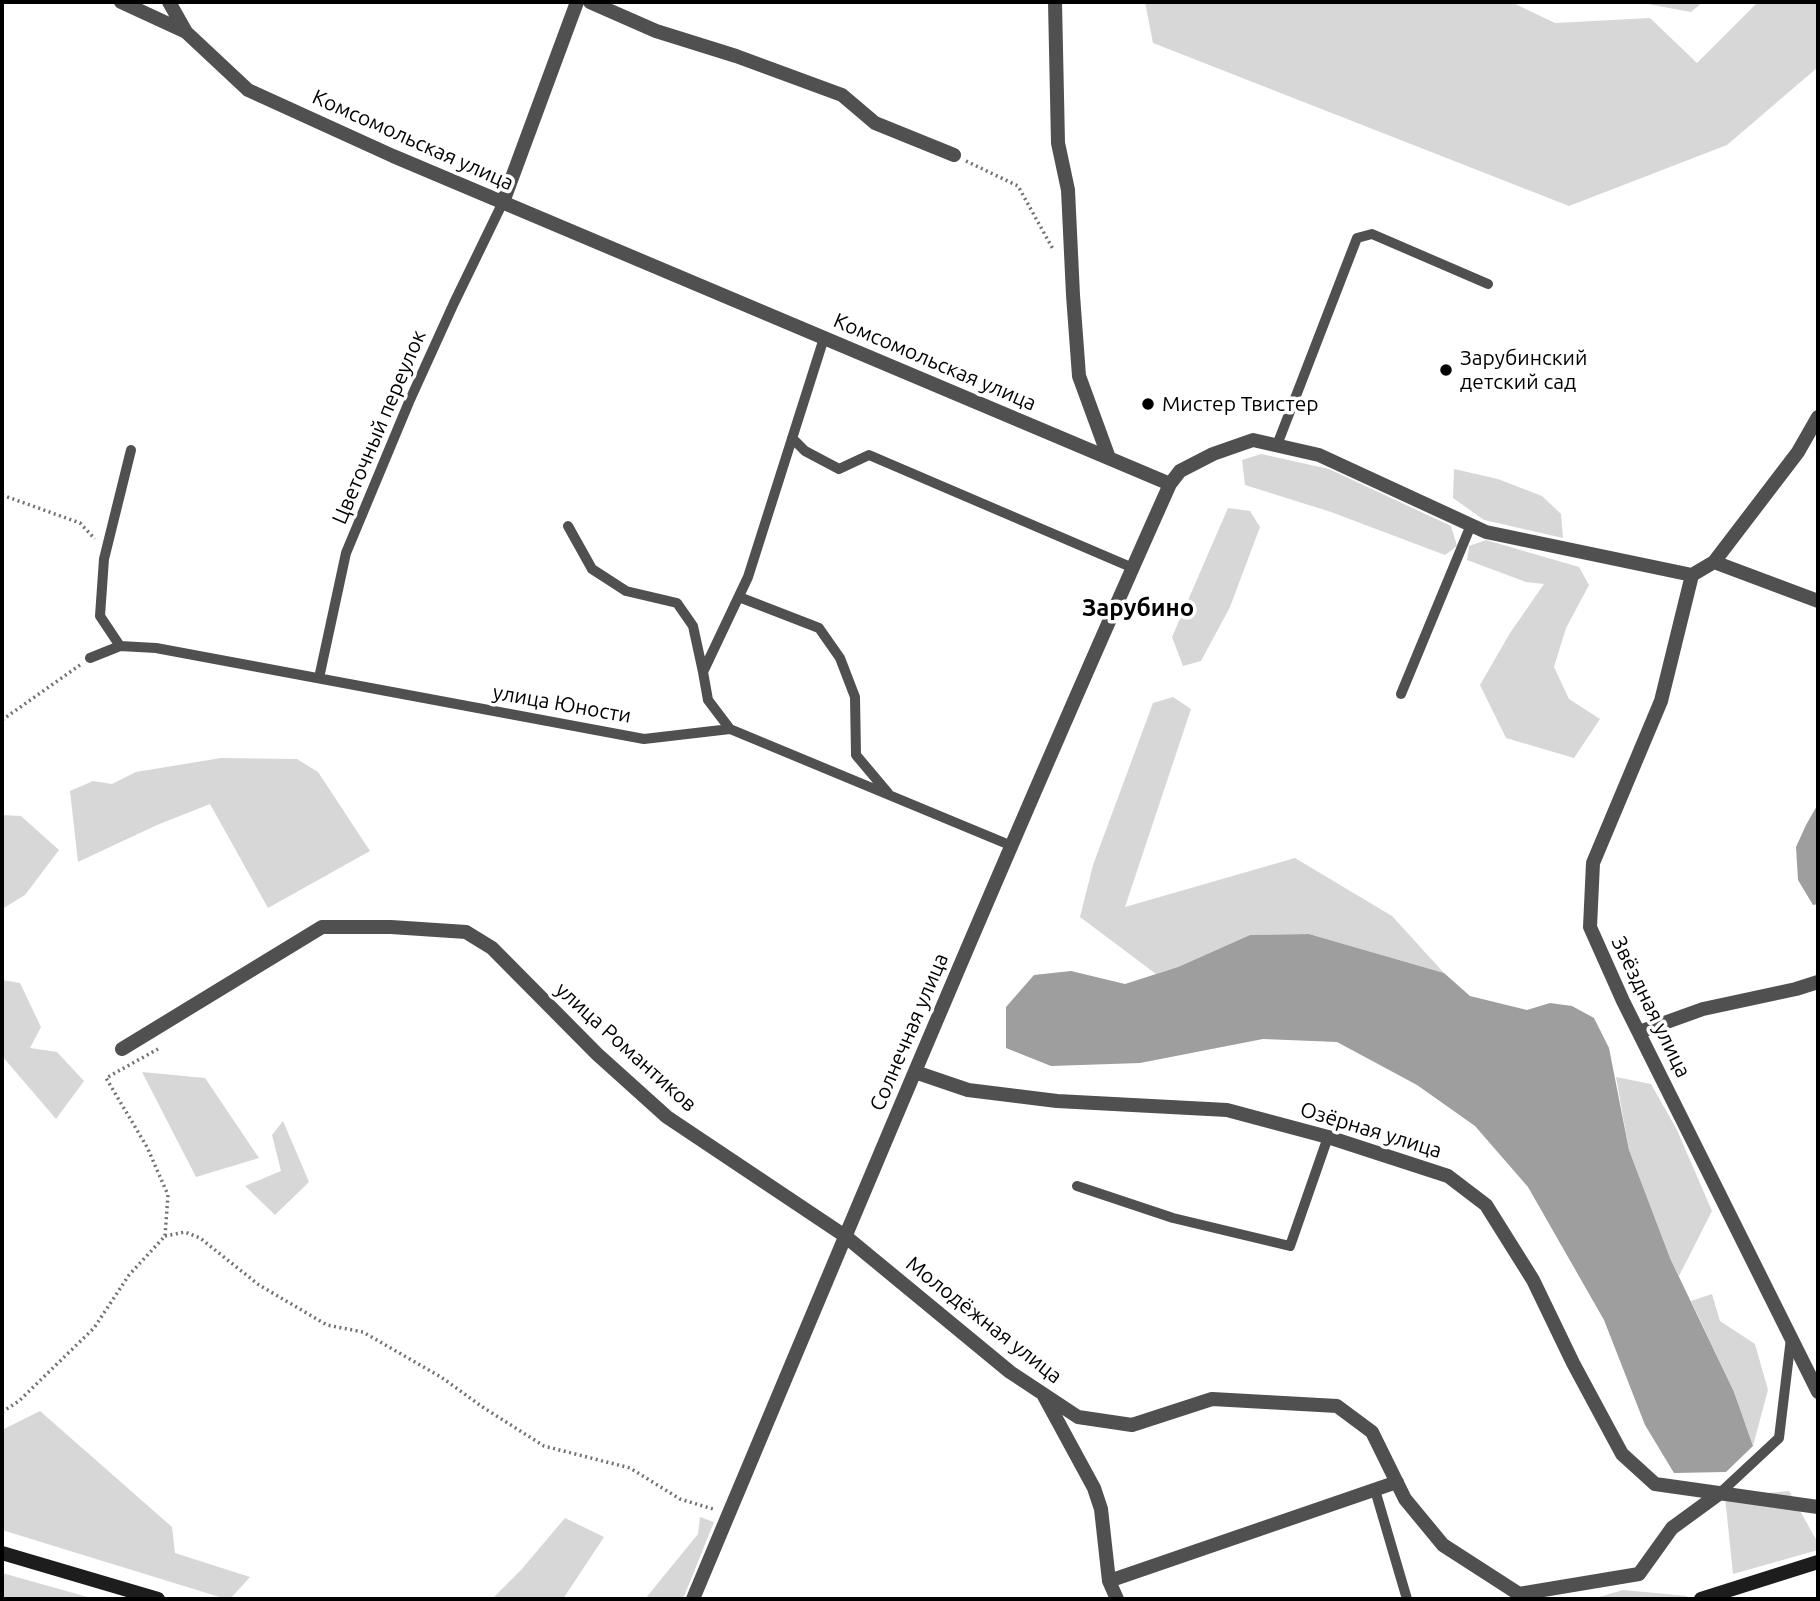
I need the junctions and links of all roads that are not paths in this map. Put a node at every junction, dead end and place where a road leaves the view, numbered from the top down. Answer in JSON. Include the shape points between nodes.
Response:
{"nodes":[{"id":1,"x":121,"y":2,"type":"edge"},
{"id":2,"x":169,"y":2,"type":"edge"},
{"id":3,"x":576,"y":2,"type":"edge"},
{"id":4,"x":590,"y":2,"type":"edge"},
{"id":5,"x":1055,"y":2,"type":"edge"},
{"id":6,"x":186,"y":32,"type":"junction"},
{"id":7,"x":954,"y":155,"type":"road end"},
{"id":8,"x":503,"y":202,"type":"junction"},
{"id":9,"x":1488,"y":284,"type":"dead end"},
{"id":10,"x":824,"y":338,"type":"junction"},
{"id":11,"x":1818,"y":417,"type":"edge"},
{"id":12,"x":792,"y":438,"type":"junction"},
{"id":13,"x":1277,"y":445,"type":"junction"},
{"id":14,"x":131,"y":450,"type":"dead end"},
{"id":15,"x":1109,"y":458,"type":"junction"},
{"id":16,"x":1170,"y":484,"type":"junction"},
{"id":17,"x":1471,"y":525,"type":"junction"},
{"id":18,"x":568,"y":526,"type":"dead end"},
{"id":19,"x":1714,"y":562,"type":"junction"},
{"id":20,"x":1133,"y":568,"type":"junction"},
{"id":21,"x":1692,"y":575,"type":"junction"},
{"id":22,"x":739,"y":597,"type":"junction"},
{"id":23,"x":1818,"y":601,"type":"edge"},
{"id":24,"x":120,"y":646,"type":"junction"},
{"id":25,"x":90,"y":658,"type":"road end"},
{"id":26,"x":703,"y":673,"type":"junction"},
{"id":27,"x":319,"y":678,"type":"junction"},
{"id":28,"x":1401,"y":694,"type":"dead end"},
{"id":29,"x":730,"y":729,"type":"junction"},
{"id":30,"x":890,"y":796,"type":"junction"},
{"id":31,"x":1012,"y":846,"type":"junction"},
{"id":32,"x":1818,"y":982,"type":"edge"},
{"id":33,"x":1639,"y":1032,"type":"junction"},
{"id":34,"x":122,"y":1049,"type":"dead end"},
{"id":35,"x":915,"y":1072,"type":"junction"},
{"id":36,"x":1328,"y":1138,"type":"junction"},
{"id":37,"x":1076,"y":1186,"type":"dead end"},
{"id":38,"x":845,"y":1236,"type":"junction"},
{"id":39,"x":1791,"y":1338,"type":"junction"},
{"id":40,"x":1818,"y":1392,"type":"edge"},
{"id":41,"x":1044,"y":1394,"type":"junction"},
{"id":42,"x":1396,"y":1482,"type":"junction"},
{"id":43,"x":1375,"y":1490,"type":"junction"},
{"id":44,"x":1720,"y":1493,"type":"junction"},
{"id":45,"x":1818,"y":1507,"type":"edge"},
{"id":46,"x":2,"y":1553,"type":"edge"},
{"id":47,"x":1818,"y":1562,"type":"edge"},
{"id":48,"x":1110,"y":1581,"type":"junction"},
{"id":49,"x":158,"y":1599,"type":"edge"},
{"id":50,"x":693,"y":1599,"type":"edge"},
{"id":51,"x":1117,"y":1599,"type":"edge"},
{"id":52,"x":1407,"y":1599,"type":"edge"},
{"id":53,"x":1701,"y":1599,"type":"edge"}],
"edges":[{"from":1,"to":6,"type":"street"},
{"from":2,"to":6,"type":"street"},
{"from":3,"to":8,"type":"street"},
{"from":4,"to":7,"type":"street","via":[[656,31],[842,95],[875,123]]},
{"from":5,"to":15,"type":"street","via":[[1058,143],[1068,190],[1079,376]]},
{"from":6,"to":8,"type":"street","name":"Комсомольская улица","via":[[248,90]]},
{"from":8,"to":10,"type":"street","name":"Комсомольская улица"},
{"from":8,"to":27,"type":"lane","name":"Цветочный переулок","via":[[415,390],[346,553]]},
{"from":9,"to":13,"type":"lane","via":[[1372,234],[1357,238]]},
{"from":10,"to":12,"type":"lane"},
{"from":10,"to":15,"type":"street","name":"Комсомольская улица"},
{"from":11,"to":19,"type":"street","via":[[1798,452]]},
{"from":12,"to":20,"type":"lane","via":[[805,451],[839,469],[869,455]]},
{"from":12,"to":22,"type":"lane"},
{"from":13,"to":16,"type":"street","via":[[1253,440],[1213,454],[1180,471]]},
{"from":13,"to":17,"type":"street","via":[[1319,455]]},
{"from":14,"to":24,"type":"lane","via":[[106,550],[100,616]]},
{"from":15,"to":16,"type":"street","name":"Комсомольская улица"},
{"from":16,"to":20,"type":"street","name":"Солнечная улица"},
{"from":17,"to":21,"type":"street","via":[[1486,532]]},
{"from":17,"to":28,"type":"lane"},
{"from":18,"to":26,"type":"lane","via":[[593,569],[626,591],[677,603],[693,626]]},
{"from":19,"to":21,"type":"street"},
{"from":19,"to":23,"type":"street"},
{"from":20,"to":31,"type":"street","name":"Солнечная улица"},
{"from":21,"to":33,"type":"street","name":"Звёздная улица","via":[[1661,701],[1593,863],[1590,927]]},
{"from":22,"to":26,"type":"lane"},
{"from":22,"to":30,"type":"lane","via":[[819,628],[840,658],[855,697],[856,755]]},
{"from":24,"to":25,"type":"lane","name":"улица Юности"},
{"from":24,"to":27,"type":"lane","name":"улица Юности","via":[[156,648]]},
{"from":26,"to":29,"type":"lane","via":[[708,700]]},
{"from":27,"to":29,"type":"lane","name":"улица Юности","via":[[644,739]]},
{"from":29,"to":30,"type":"lane","name":"улица Юности"},
{"from":30,"to":31,"type":"lane","name":"улица Юности"},
{"from":31,"to":35,"type":"street","name":"Солнечная улица"},
{"from":32,"to":33,"type":"street","via":[[1703,1009]]},
{"from":33,"to":39,"type":"street","name":"Звёздная улица"},
{"from":34,"to":38,"type":"street","name":"улица Романтиков","via":[[322,927],[466,932],[492,948],[667,1117]]},
{"from":35,"to":36,"type":"street","name":"Озёрная улица","via":[[968,1090],[1006,1095],[1227,1110]]},
{"from":35,"to":38,"type":"street","name":"Солнечная улица"},
{"from":36,"to":37,"type":"lane","via":[[1290,1246],[1173,1218]]},
{"from":36,"to":44,"type":"street","name":"Озёрная улица","via":[[1448,1176],[1486,1205],[1533,1280],[1622,1454],[1655,1484]]},
{"from":38,"to":41,"type":"street","name":"Молодёжная улица","via":[[1010,1372]]},
{"from":38,"to":50,"type":"street","name":"Солнечная улица"},
{"from":39,"to":40,"type":"street","name":"Звёздная улица"},
{"from":39,"to":44,"type":"lane","via":[[1779,1438]]},
{"from":41,"to":42,"type":"street","name":"Молодёжная улица","via":[[1078,1417],[1132,1425],[1212,1399],[1337,1406],[1372,1432]]},
{"from":41,"to":48,"type":"street","via":[[1094,1488]]},
{"from":42,"to":43,"type":"street"},
{"from":42,"to":44,"type":"street","name":"Молодёжная улица","via":[[1443,1545],[1519,1594],[1639,1574],[1672,1528]]},
{"from":43,"to":48,"type":"street"},
{"from":43,"to":52,"type":"lane"},
{"from":44,"to":45,"type":"street","name":"Озёрная улица"},
{"from":46,"to":49,"type":"main road"},
{"from":47,"to":53,"type":"main road"},
{"from":48,"to":51,"type":"street"}]}
